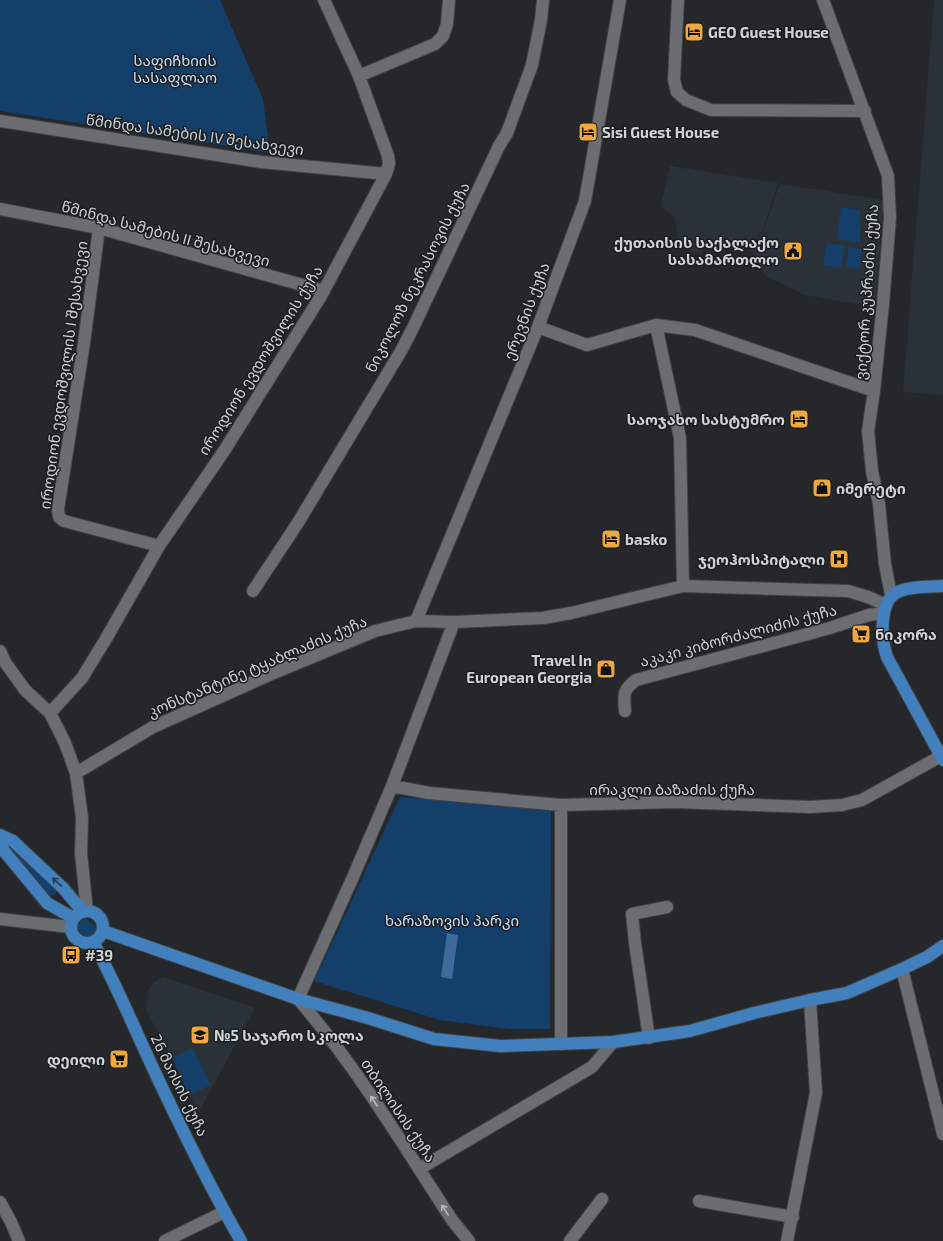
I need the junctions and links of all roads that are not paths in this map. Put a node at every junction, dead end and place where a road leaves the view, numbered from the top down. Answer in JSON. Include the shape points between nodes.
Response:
{"nodes":[{"id":1,"x":324,"y":0,"type":"edge"},
{"id":2,"x":449,"y":0,"type":"edge"},
{"id":3,"x":543,"y":0,"type":"edge"},
{"id":4,"x":620,"y":0,"type":"edge"},
{"id":5,"x":678,"y":0,"type":"edge"},
{"id":6,"x":823,"y":0,"type":"edge"},
{"id":7,"x":359,"y":76,"type":"junction"},
{"id":8,"x":865,"y":111,"type":"junction"},
{"id":9,"x":0,"y":121,"type":"edge"},
{"id":10,"x":386,"y":174,"type":"junction"},
{"id":11,"x":0,"y":209,"type":"edge"},
{"id":12,"x":98,"y":228,"type":"junction"},
{"id":13,"x":324,"y":291,"type":"junction"},
{"id":14,"x":656,"y":325,"type":"junction"},
{"id":15,"x":538,"y":327,"type":"junction"},
{"id":16,"x":874,"y":391,"type":"junction"},
{"id":17,"x":159,"y":546,"type":"junction"},
{"id":18,"x":684,"y":586,"type":"junction"},
{"id":19,"x":943,"y":586,"type":"edge"},
{"id":20,"x":253,"y":591,"type":"dead end"},
{"id":21,"x":887,"y":605,"type":"junction"},
{"id":22,"x":416,"y":621,"type":"junction"},
{"id":23,"x":454,"y":622,"type":"junction"},
{"id":24,"x":0,"y":651,"type":"edge"},
{"id":25,"x":625,"y":711,"type":"dead end"},
{"id":26,"x":50,"y":713,"type":"junction"},
{"id":27,"x":942,"y":758,"type":"edge"},
{"id":28,"x":76,"y":773,"type":"junction"},
{"id":29,"x":392,"y":786,"type":"junction"},
{"id":30,"x":561,"y":805,"type":"junction"},
{"id":31,"x":0,"y":835,"type":"edge"},
{"id":32,"x":0,"y":843,"type":"edge"},
{"id":33,"x":667,"y":907,"type":"dead end"},
{"id":34,"x":78,"y":917,"type":"junction"},
{"id":35,"x":0,"y":919,"type":"edge"},
{"id":36,"x":103,"y":931,"type":"junction"},
{"id":37,"x":94,"y":942,"type":"junction"},
{"id":38,"x":943,"y":946,"type":"edge"},
{"id":39,"x":902,"y":969,"type":"junction"},
{"id":40,"x":298,"y":999,"type":"junction"},
{"id":41,"x":810,"y":1000,"type":"junction"},
{"id":42,"x":649,"y":1038,"type":"junction"},
{"id":43,"x":613,"y":1042,"type":"junction"},
{"id":44,"x":561,"y":1044,"type":"junction"},
{"id":45,"x":943,"y":1134,"type":"edge"},
{"id":46,"x":419,"y":1169,"type":"junction"},
{"id":47,"x":602,"y":1199,"type":"dead end"},
{"id":48,"x":0,"y":1202,"type":"edge"},
{"id":49,"x":699,"y":1202,"type":"dead end"},
{"id":50,"x":224,"y":1212,"type":"junction"},
{"id":51,"x":793,"y":1217,"type":"junction"},
{"id":52,"x":19,"y":1241,"type":"edge"},
{"id":53,"x":165,"y":1241,"type":"edge"},
{"id":54,"x":240,"y":1241,"type":"edge"},
{"id":55,"x":469,"y":1241,"type":"edge"},
{"id":56,"x":570,"y":1241,"type":"edge"},
{"id":57,"x":788,"y":1241,"type":"edge"}],
"edges":[{"from":1,"to":7,"type":"street","name":"იროდიონ ევდოშვილის ქუჩა"},
{"from":2,"to":7,"type":"street","via":[[443,36],[435,44]]},
{"from":3,"to":20,"type":"street","name":"ნიკოლოზ ნეკრასოვის ქუჩა","via":[[532,65],[507,133],[405,344],[300,522]]},
{"from":4,"to":15,"type":"street","name":"ერევნის ქუჩა","via":[[585,201]]},
{"from":5,"to":8,"type":"street","via":[[674,80],[677,92],[686,100],[711,110]]},
{"from":6,"to":8,"type":"street","name":"ვიქტორ კუპრაძის ქუჩა"},
{"from":7,"to":10,"type":"street","name":"იროდიონ ევდოშვილის ქუჩა","via":[[388,156]]},
{"from":8,"to":16,"type":"street","name":"ვიქტორ კუპრაძის ქუჩა","via":[[888,176],[890,218]]},
{"from":9,"to":10,"type":"street","name":"წმინდა სამების IV შესახვევი","via":[[261,162]]},
{"from":10,"to":13,"type":"street","name":"იროდიონ ევდოშვილის ქუჩა"},
{"from":11,"to":12,"type":"street","name":"წმინდა სამების II შესახვევი"},
{"from":12,"to":13,"type":"street","name":"წმინდა სამების II შესახვევი"},
{"from":12,"to":17,"type":"street","name":"იროდიონ ევდოშვილის I შესახვევი","via":[[84,343],[58,509],[59,517],[64,521]]},
{"from":13,"to":17,"type":"street","name":"იროდიონ ევდოშვილის ქუჩა","via":[[224,451]]},
{"from":14,"to":15,"type":"street","via":[[587,345]]},
{"from":14,"to":16,"type":"street","via":[[695,330]]},
{"from":14,"to":18,"type":"street","via":[[680,438]]},
{"from":15,"to":22,"type":"street","name":"ერევნის ქუჩა"},
{"from":16,"to":21,"type":"street","name":"ვიქტორ კუპრაძის ქუჩა","via":[[868,431],[879,504]]},
{"from":17,"to":26,"type":"street","name":"იროდიონ ევდოშვილის ქუჩა","via":[[82,678]]},
{"from":18,"to":21,"type":"street","name":"კონსტანტინე ტყაბლაძის ქუჩა","via":[[848,591]]},
{"from":18,"to":23,"type":"street","name":"კონსტანტინე ტყაბლაძის ქუჩა","via":[[543,618]]},
{"from":19,"to":21,"type":"main road","via":[[900,591]]},
{"from":21,"to":25,"type":"street","name":"აკაკი კიბორძალიძის ქუჩა","via":[[869,615],[830,628],[636,680],[624,693]]},
{"from":21,"to":27,"type":"main road","via":[[883,638],[887,657]]},
{"from":22,"to":23,"type":"street","name":"კონსტანტინე ტყაბლაძის ქუჩა"},
{"from":22,"to":28,"type":"street","name":"კონსტანტინე ტყაბლაძის ქუჩა","via":[[375,631],[254,681],[153,727]]},
{"from":23,"to":29,"type":"street"},
{"from":24,"to":26,"type":"street","via":[[25,690]]},
{"from":26,"to":28,"type":"street"},
{"from":27,"to":30,"type":"street","name":"ირაკლი ბაზაძის ქუჩა","via":[[862,800],[842,805],[810,807],[676,802]]},
{"from":28,"to":34,"type":"street","via":[[82,818]]},
{"from":29,"to":30,"type":"street","name":"ირაკლი ბაზაძის ქუჩა","via":[[429,793]]},
{"from":29,"to":40,"type":"street"},
{"from":30,"to":44,"type":"street"},
{"from":34,"to":31,"type":"main road","one_way":true,"via":[[64,889],[13,841]]},
{"from":32,"to":34,"type":"main road","via":[[47,903]]},
{"from":33,"to":42,"type":"street","via":[[632,914]]},
{"from":34,"to":35,"type":"street"},
{"from":34,"to":36,"type":"main road","via":[[92,912],[98,915]]},
{"from":34,"to":37,"type":"main road","via":[[71,932],[77,941],[87,944]]},
{"from":36,"to":37,"type":"main road"},
{"from":36,"to":40,"type":"main road"},
{"from":37,"to":50,"type":"main road","name":"26 მაისის ქუჩა","via":[[151,1065]]},
{"from":38,"to":39,"type":"main road"},
{"from":39,"to":41,"type":"main road","via":[[847,993]]},
{"from":39,"to":45,"type":"street"},
{"from":40,"to":44,"type":"main road","via":[[434,1038],[500,1046]]},
{"from":46,"to":40,"type":"street","name":"თბილისის ქუჩა","one_way":true,"via":[[363,1083],[323,1028]]},
{"from":41,"to":42,"type":"main road","via":[[690,1031]]},
{"from":41,"to":51,"type":"street","via":[[816,1093]]},
{"from":42,"to":43,"type":"main road"},
{"from":43,"to":44,"type":"main road"},
{"from":43,"to":46,"type":"street","via":[[592,1067]]},
{"from":55,"to":46,"type":"street","name":"თბილისის ქუჩა","one_way":true},
{"from":47,"to":56,"type":"street"},
{"from":48,"to":52,"type":"street"},
{"from":49,"to":51,"type":"street"},
{"from":50,"to":53,"type":"street"},
{"from":50,"to":54,"type":"main road","name":"26 მაისის ქუჩა"},
{"from":51,"to":57,"type":"street"}]}
